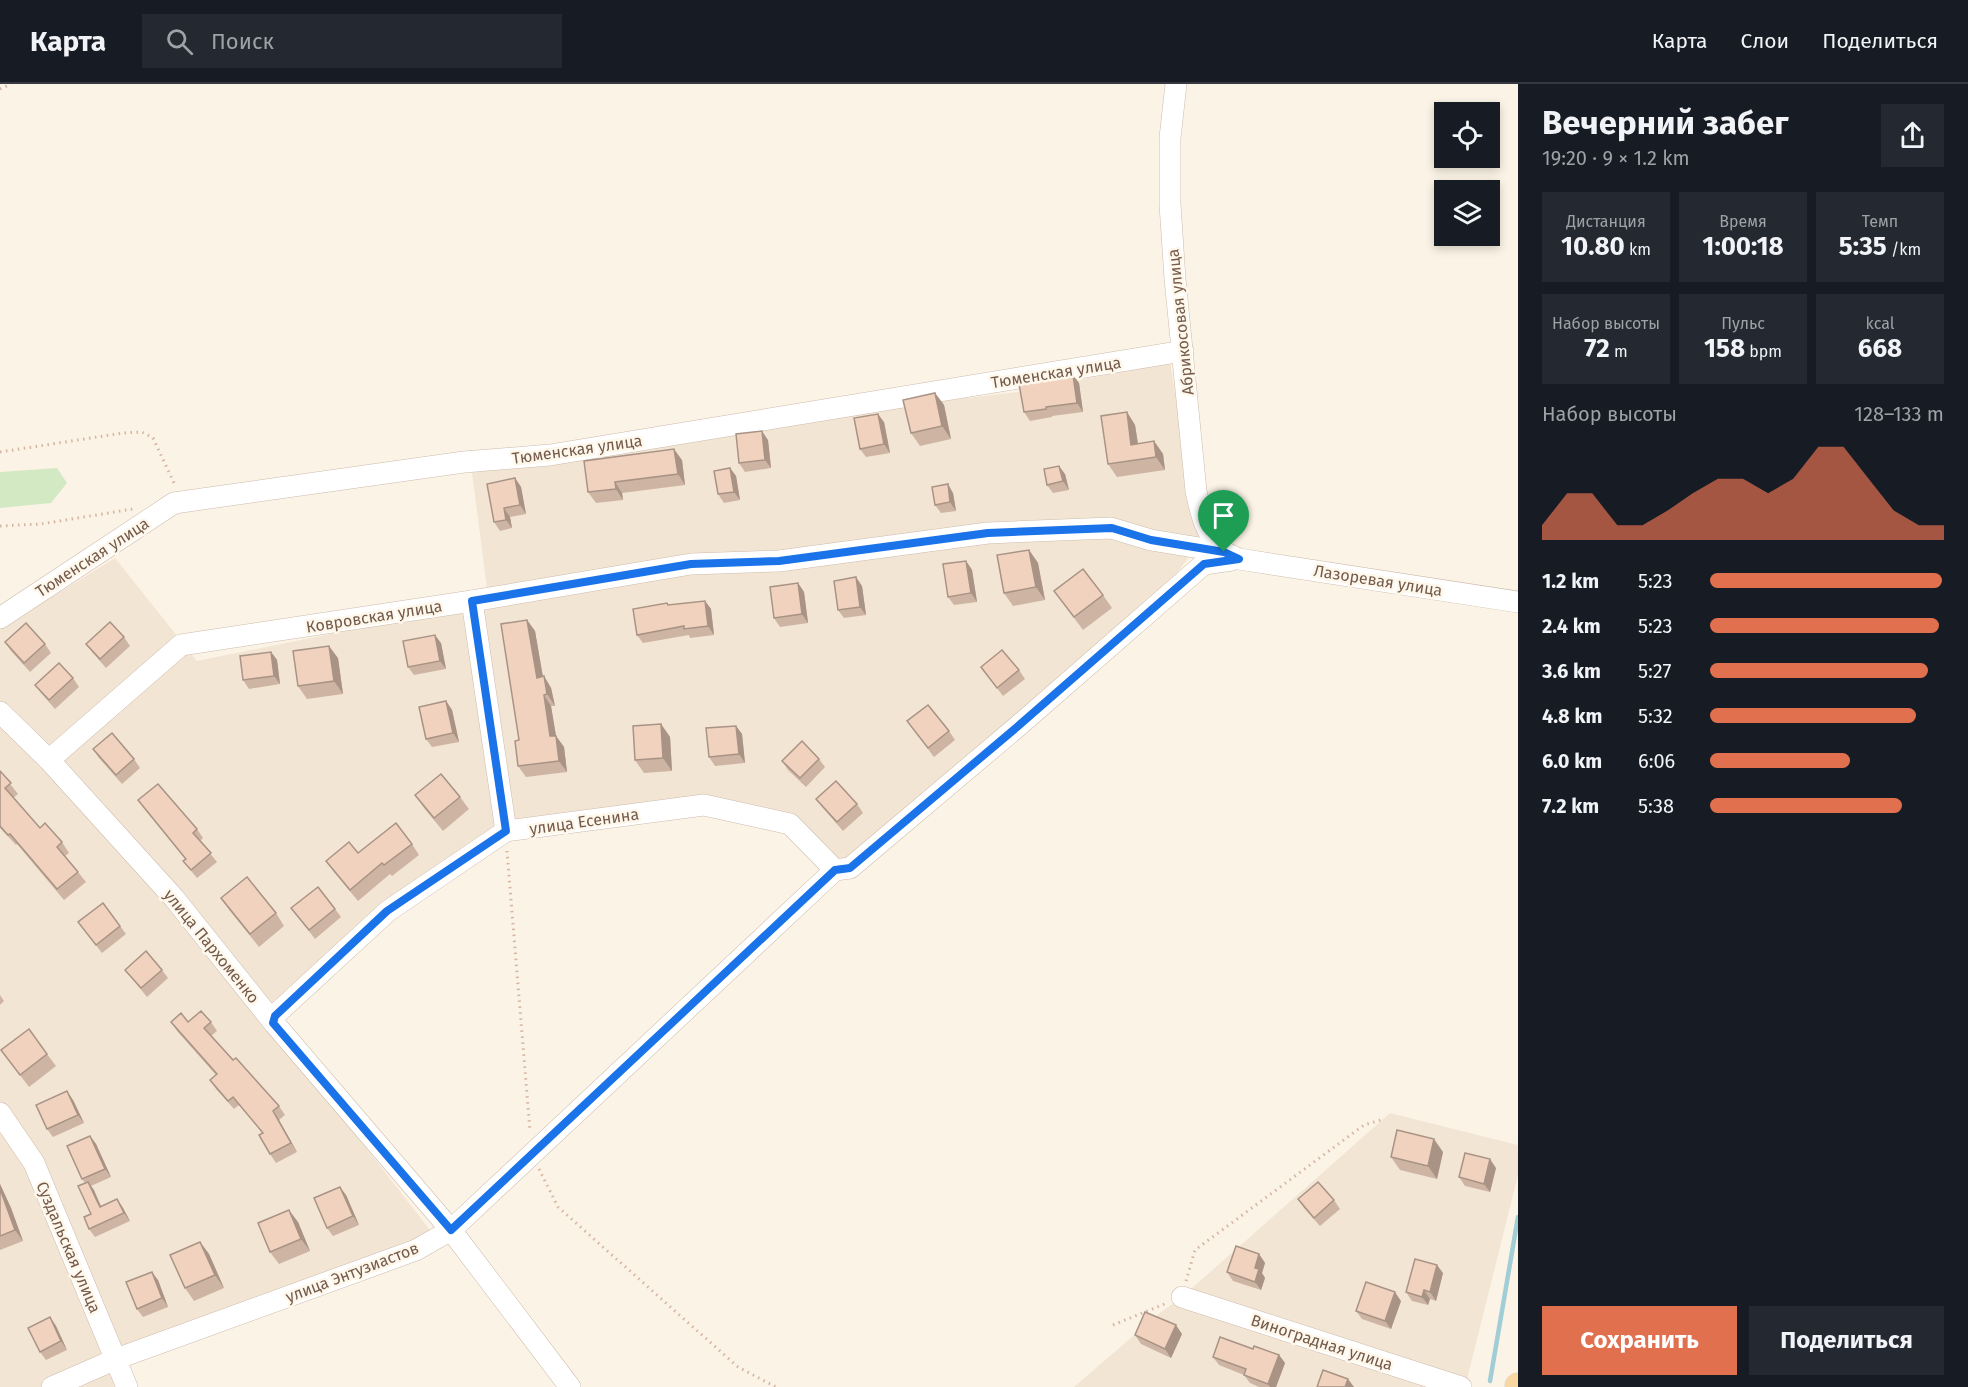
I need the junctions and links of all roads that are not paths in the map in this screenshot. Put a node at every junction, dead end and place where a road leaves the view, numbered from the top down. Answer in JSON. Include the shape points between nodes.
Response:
{"nodes":[{"id":1,"x":1176,"y":84,"type":"edge"},
{"id":2,"x":1183,"y":351,"type":"junction"},
{"id":3,"x":1231,"y":556,"type":"junction"},
{"id":4,"x":472,"y":601,"type":"junction"},
{"id":5,"x":1518,"y":602,"type":"edge"},
{"id":6,"x":0,"y":618,"type":"edge"},
{"id":7,"x":0,"y":712,"type":"edge"},
{"id":8,"x":49,"y":760,"type":"junction"},
{"id":9,"x":506,"y":831,"type":"junction"},
{"id":10,"x":835,"y":870,"type":"junction"},
{"id":11,"x":273,"y":1023,"type":"junction"},
{"id":12,"x":0,"y":1113,"type":"edge"},
{"id":13,"x":451,"y":1230,"type":"junction"},
{"id":14,"x":1182,"y":1297,"type":"road end"},
{"id":15,"x":116,"y":1359,"type":"junction"},
{"id":16,"x":52,"y":1387,"type":"edge"},
{"id":17,"x":127,"y":1387,"type":"edge"},
{"id":18,"x":570,"y":1387,"type":"edge"},
{"id":19,"x":1461,"y":1387,"type":"edge"}],
"edges":[{"from":1,"to":2,"type":"street","name":"Абрикосовая улица","via":[[1170,138],[1170,204]]},
{"from":2,"to":3,"type":"street","name":"Абрикосовая улица","via":[[1201,515],[1213,542]]},
{"from":2,"to":6,"type":"street","name":"Тюменская улица","via":[[550,455],[464,462],[174,503]]},
{"from":3,"to":4,"type":"street","name":"Ковровская улица","via":[[1112,528],[988,533],[779,561],[691,564]]},
{"from":3,"to":5,"type":"street","name":"Лазоревая улица"},
{"from":3,"to":10,"type":"street","name":"улица Энтузиастов","via":[[1204,564],[850,868]]},
{"from":4,"to":8,"type":"street","name":"Ковровская улица","via":[[181,645]]},
{"from":4,"to":9,"type":"street"},
{"from":7,"to":8,"type":"street","name":"улица Пархоменко"},
{"from":8,"to":11,"type":"street","name":"улица Пархоменко","via":[[174,898]]},
{"from":9,"to":10,"type":"street","name":"улица Есенина","via":[[704,805],[790,824]]},
{"from":9,"to":11,"type":"street","name":"улица Есенина","via":[[387,911],[275,1016]]},
{"from":10,"to":13,"type":"street","name":"улица Энтузиастов"},
{"from":11,"to":13,"type":"street","name":"улица Пархоменко"},
{"from":12,"to":15,"type":"street","name":"Суздальская улица","via":[[34,1163]]},
{"from":13,"to":15,"type":"street","name":"улица Энтузиастов","via":[[416,1250]]},
{"from":13,"to":18,"type":"street","name":"улица Пархоменко"},
{"from":14,"to":19,"type":"street","name":"Виноградная улица"},
{"from":15,"to":16,"type":"street","name":"улица Энтузиастов"},
{"from":15,"to":17,"type":"street","name":"Суздальская улица"}]}
